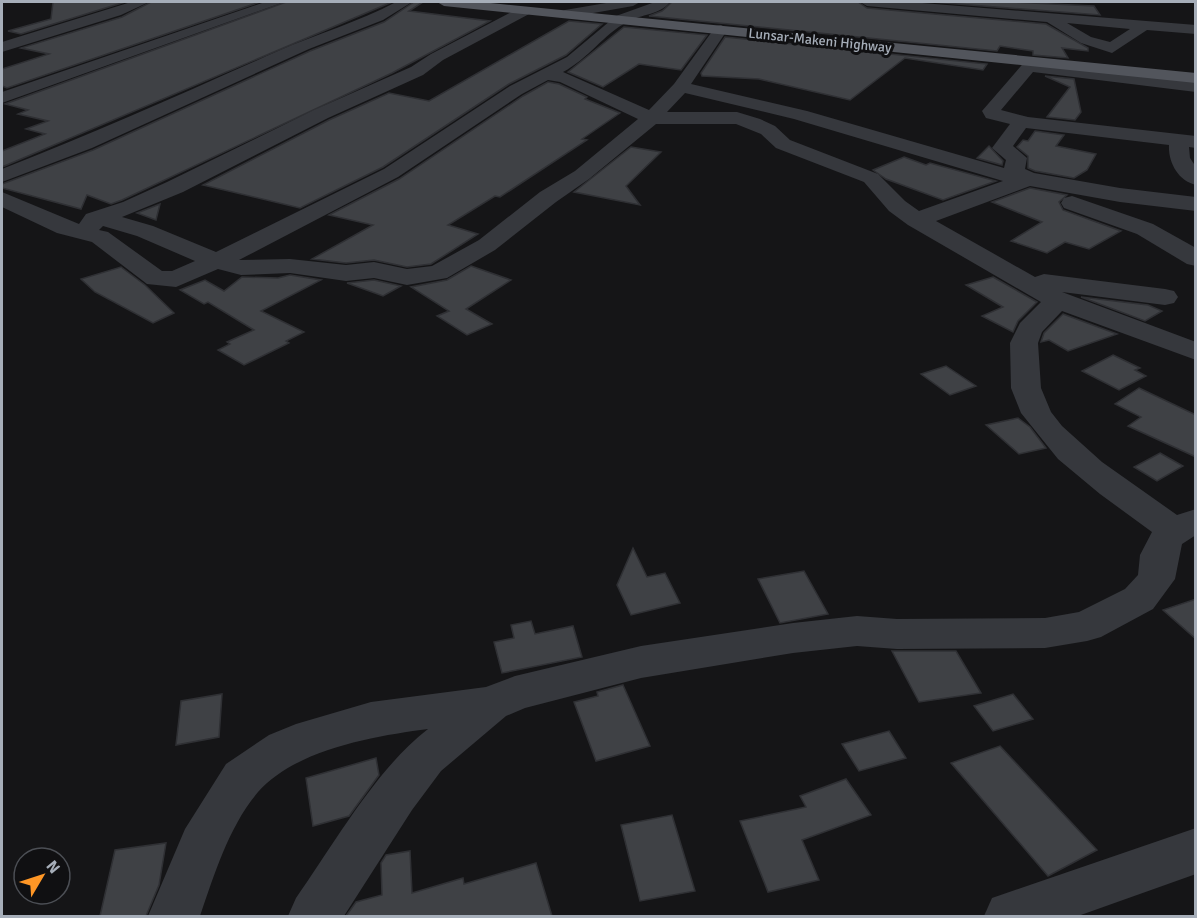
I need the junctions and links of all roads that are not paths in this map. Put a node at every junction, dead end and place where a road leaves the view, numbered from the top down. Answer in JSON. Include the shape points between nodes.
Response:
{"nodes":[{"id":1,"x":142,"y":2,"type":"edge"},
{"id":2,"x":277,"y":2,"type":"edge"},
{"id":3,"x":405,"y":2,"type":"edge"},
{"id":4,"x":444,"y":2,"type":"edge"},
{"id":5,"x":633,"y":2,"type":"edge"},
{"id":6,"x":663,"y":2,"type":"edge"},
{"id":7,"x":867,"y":2,"type":"edge"},
{"id":8,"x":1136,"y":7,"type":"dead end"},
{"id":9,"x":526,"y":10,"type":"junction"},
{"id":10,"x":565,"y":14,"type":"junction"},
{"id":11,"x":1045,"y":16,"type":"junction"},
{"id":12,"x":621,"y":19,"type":"junction"},
{"id":13,"x":1145,"y":25,"type":"junction"},
{"id":14,"x":722,"y":29,"type":"junction"},
{"id":15,"x":1196,"y":30,"type":"edge"},
{"id":16,"x":2,"y":46,"type":"edge"},
{"id":17,"x":1115,"y":59,"type":"junction"},
{"id":18,"x":1032,"y":65,"type":"junction"},
{"id":19,"x":1196,"y":67,"type":"edge"},
{"id":20,"x":547,"y":75,"type":"junction"},
{"id":21,"x":1196,"y":78,"type":"edge"},
{"id":22,"x":681,"y":87,"type":"junction"},
{"id":23,"x":1196,"y":87,"type":"edge"},
{"id":24,"x":2,"y":98,"type":"edge"},
{"id":25,"x":735,"y":109,"type":"junction"},
{"id":26,"x":651,"y":118,"type":"junction"},
{"id":27,"x":1021,"y":122,"type":"junction"},
{"id":28,"x":1187,"y":141,"type":"edge"},
{"id":29,"x":2,"y":176,"type":"edge"},
{"id":30,"x":1196,"y":179,"type":"edge"},
{"id":31,"x":1023,"y":181,"type":"junction"},
{"id":32,"x":2,"y":200,"type":"edge"},
{"id":33,"x":1196,"y":204,"type":"edge"},
{"id":34,"x":916,"y":220,"type":"junction"},
{"id":35,"x":92,"y":225,"type":"junction"},
{"id":36,"x":1192,"y":249,"type":"edge"},
{"id":37,"x":216,"y":261,"type":"junction"},
{"id":38,"x":1021,"y":281,"type":"junction"},
{"id":39,"x":1165,"y":297,"type":"junction"},
{"id":40,"x":1055,"y":299,"type":"junction"},
{"id":41,"x":1189,"y":350,"type":"edge"},
{"id":42,"x":1184,"y":526,"type":"edge"},
{"id":43,"x":491,"y":704,"type":"junction"},
{"id":44,"x":1196,"y":851,"type":"edge"},
{"id":45,"x":174,"y":916,"type":"edge"},
{"id":46,"x":314,"y":916,"type":"edge"},
{"id":47,"x":1010,"y":916,"type":"edge"}],
"edges":[{"from":1,"to":16,"type":"street"},
{"from":2,"to":24,"type":"street"},
{"from":3,"to":29,"type":"street","via":[[85,144]]},
{"from":4,"to":9,"type":"main road","name":"Lunsar-Makeni Highway"},
{"from":5,"to":10,"type":"street"},
{"from":6,"to":12,"type":"street"},
{"from":7,"to":11,"type":"street"},
{"from":8,"to":13,"type":"street"},
{"from":9,"to":10,"type":"main road","name":"Lunsar-Makeni Highway"},
{"from":9,"to":35,"type":"street","via":[[417,71]]},
{"from":10,"to":12,"type":"main road","name":"Lunsar-Makeni Highway"},
{"from":11,"to":13,"type":"street"},
{"from":11,"to":17,"type":"street"},
{"from":12,"to":14,"type":"main road","name":"Lunsar-Makeni Highway"},
{"from":12,"to":20,"type":"street","via":[[573,60]]},
{"from":13,"to":15,"type":"street"},
{"from":13,"to":17,"type":"street"},
{"from":14,"to":18,"type":"main road","name":"Lunsar-Makeni Highway"},
{"from":14,"to":22,"type":"street"},
{"from":17,"to":18,"type":"main road","name":"Lunsar-Makeni Highway"},
{"from":17,"to":19,"type":"street"},
{"from":17,"to":21,"type":"main road","name":"Lunsar-Makeni Highway"},
{"from":18,"to":23,"type":"street"},
{"from":18,"to":27,"type":"street","via":[[992,111]]},
{"from":20,"to":26,"type":"street","via":[[564,77]]},
{"from":20,"to":37,"type":"street","via":[[516,90],[391,173]]},
{"from":22,"to":25,"type":"street"},
{"from":22,"to":26,"type":"street"},
{"from":25,"to":26,"type":"street"},
{"from":25,"to":31,"type":"street","via":[[800,115]]},
{"from":25,"to":34,"type":"street","via":[[783,144],[871,178],[890,201]]},
{"from":26,"to":37,"type":"street","via":[[487,245],[438,273],[407,277],[374,270],[346,273],[290,266],[241,268]]},
{"from":27,"to":28,"type":"street"},
{"from":27,"to":31,"type":"street","via":[[1002,148],[1017,158],[1012,167]]},
{"from":28,"to":30,"type":"street","via":[[1177,158],[1182,168]]},
{"from":31,"to":33,"type":"street"},
{"from":31,"to":34,"type":"street"},
{"from":31,"to":36,"type":"street"},
{"from":32,"to":35,"type":"street","via":[[55,223]]},
{"from":34,"to":38,"type":"street"},
{"from":35,"to":37,"type":"street","via":[[145,231]]},
{"from":35,"to":37,"type":"street","via":[[156,279],[176,279]]},
{"from":36,"to":39,"type":"street","via":[[1164,282]]},
{"from":38,"to":39,"type":"street"},
{"from":38,"to":40,"type":"street"},
{"from":39,"to":41,"type":"street","via":[[1169,317]]},
{"from":40,"to":41,"type":"street"},
{"from":40,"to":42,"type":"street","via":[[1027,333],[1023,354],[1026,392],[1036,413],[1067,450],[1104,481]]},
{"from":42,"to":43,"type":"street","via":[[1159,555],[1156,579],[1139,599],[1087,626],[1045,633],[858,631],[793,638],[640,662],[515,693]]},
{"from":43,"to":45,"type":"street","via":[[424,711],[315,734],[277,753],[243,777],[186,880]]},
{"from":43,"to":46,"type":"street","via":[[425,757]]},
{"from":44,"to":47,"type":"street"}]}
